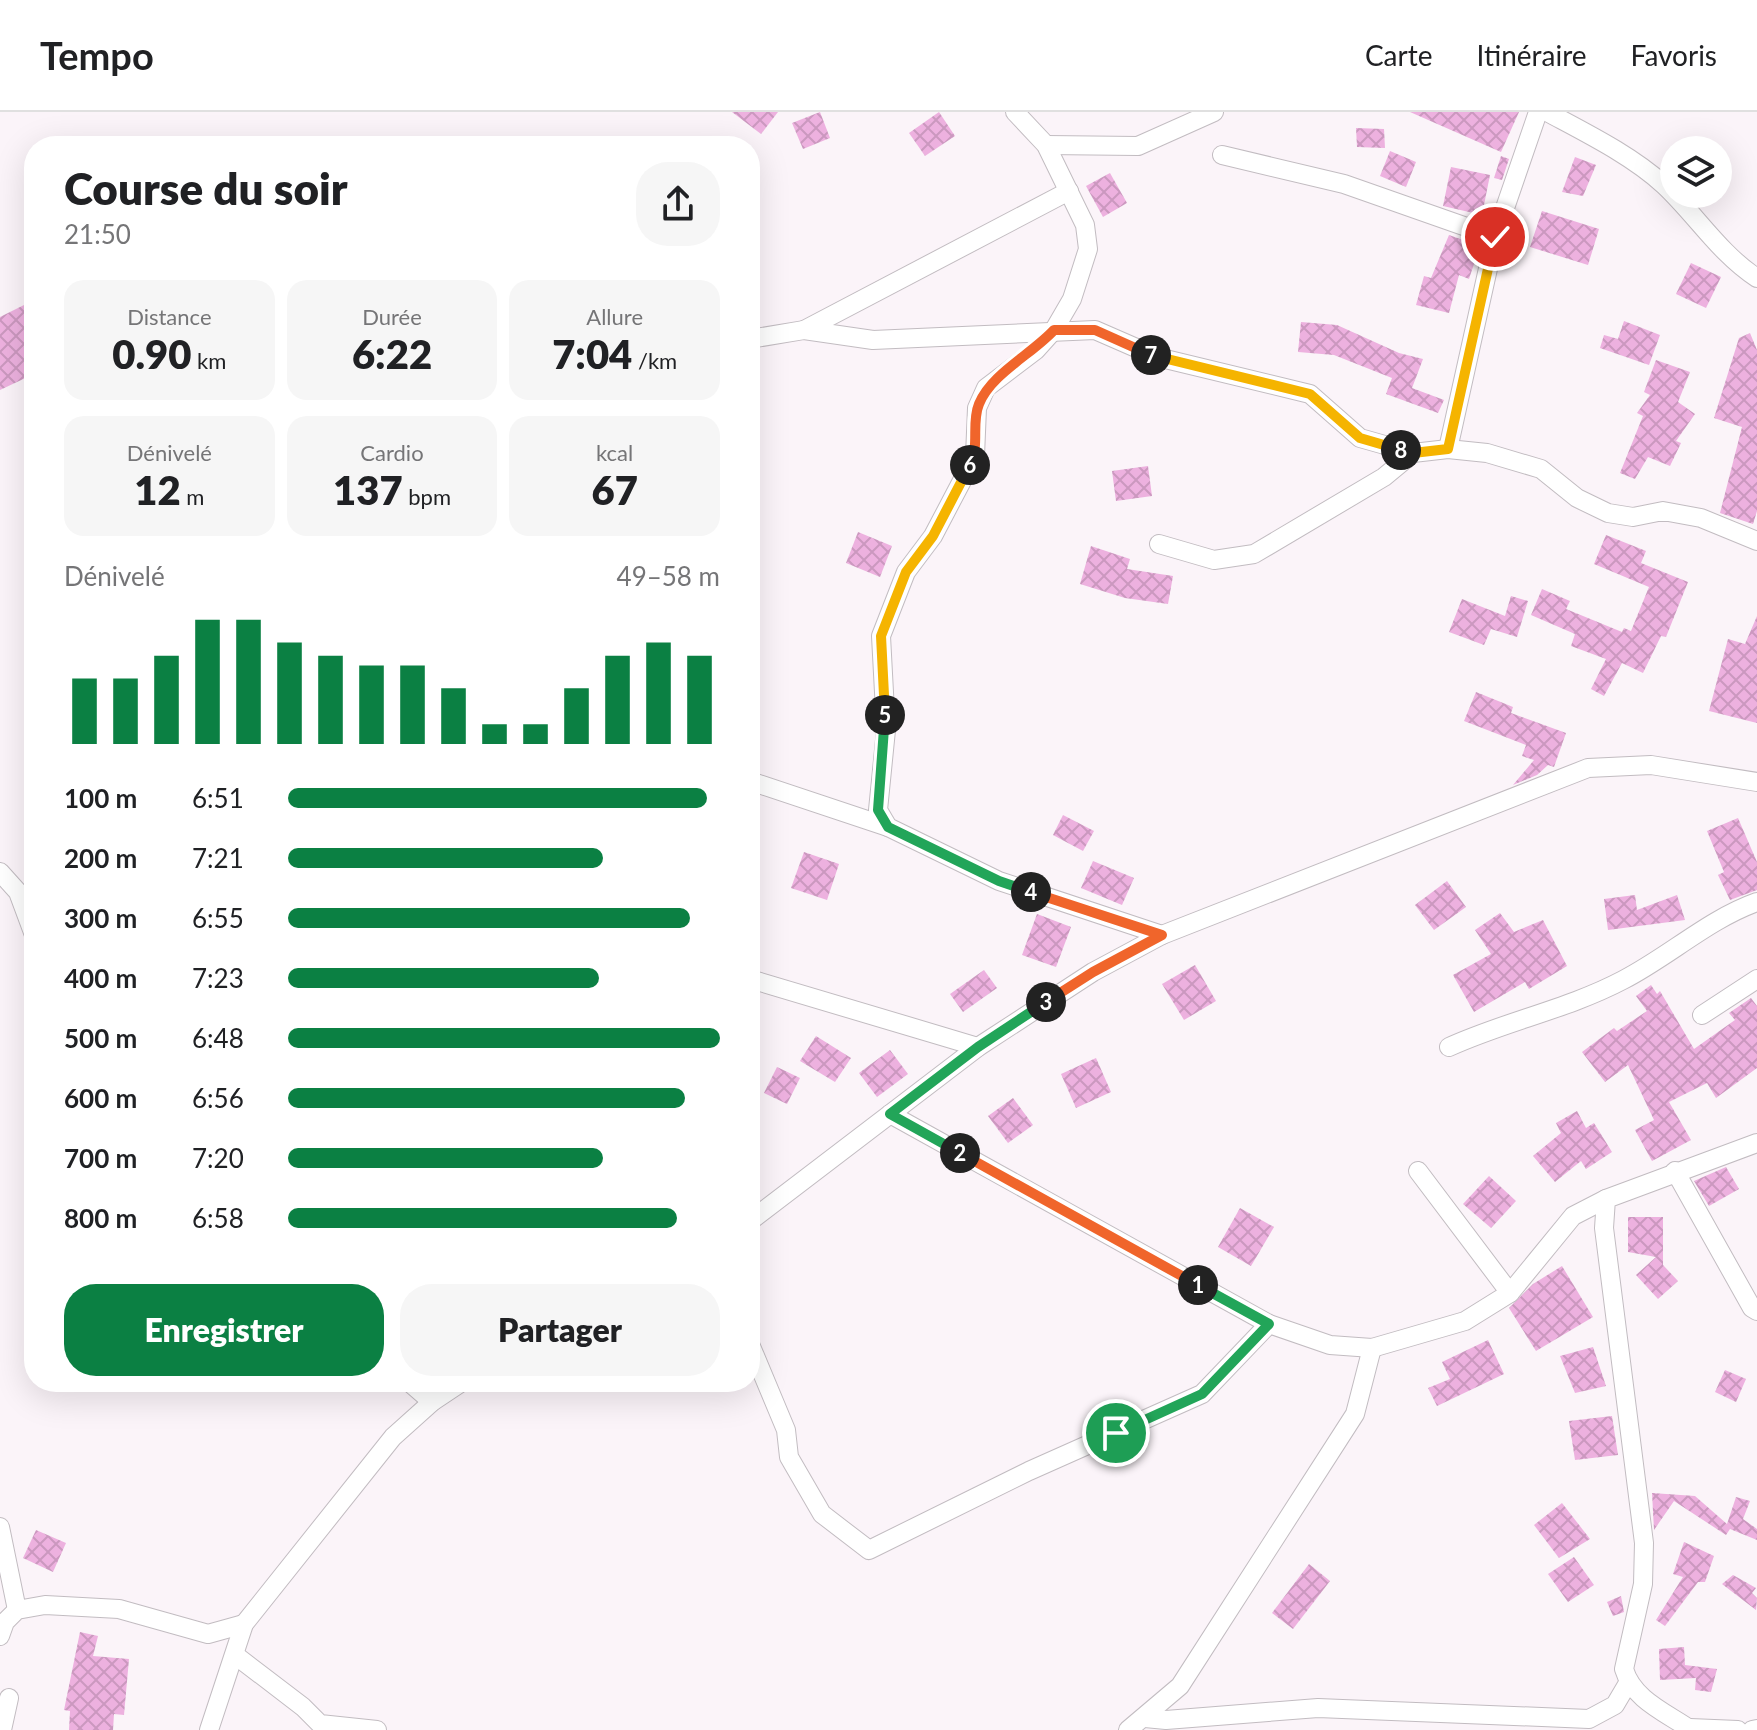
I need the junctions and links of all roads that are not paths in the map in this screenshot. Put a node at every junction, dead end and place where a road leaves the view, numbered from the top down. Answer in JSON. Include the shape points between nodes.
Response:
{"nodes":[{"id":1,"x":1015,"y":112,"type":"edge"},
{"id":2,"x":1214,"y":112,"type":"edge"},
{"id":3,"x":1549,"y":113,"type":"edge"},
{"id":4,"x":1046,"y":145,"type":"junction"},
{"id":5,"x":1222,"y":155,"type":"dead end"},
{"id":6,"x":1069,"y":191,"type":"junction"},
{"id":7,"x":1495,"y":237,"type":"junction"},
{"id":8,"x":1757,"y":278,"type":"edge"},
{"id":9,"x":804,"y":330,"type":"junction"},
{"id":10,"x":1054,"y":330,"type":"junction"},
{"id":11,"x":760,"y":337,"type":"edge"},
{"id":12,"x":1448,"y":449,"type":"junction"},
{"id":13,"x":1413,"y":453,"type":"junction"},
{"id":14,"x":1757,"y":541,"type":"edge"},
{"id":15,"x":1159,"y":544,"type":"dead end"},
{"id":16,"x":1757,"y":782,"type":"edge"},
{"id":17,"x":760,"y":784,"type":"edge"},
{"id":18,"x":888,"y":827,"type":"junction"},
{"id":19,"x":0,"y":872,"type":"edge"},
{"id":20,"x":1757,"y":902,"type":"edge"},
{"id":21,"x":24,"y":908,"type":"edge"},
{"id":22,"x":1162,"y":935,"type":"junction"},
{"id":23,"x":1757,"y":979,"type":"edge"},
{"id":24,"x":760,"y":982,"type":"edge"},
{"id":25,"x":1702,"y":1015,"type":"dead end"},
{"id":26,"x":978,"y":1047,"type":"junction"},
{"id":27,"x":1449,"y":1047,"type":"dead end"},
{"id":28,"x":890,"y":1114,"type":"junction"},
{"id":29,"x":1757,"y":1143,"type":"edge"},
{"id":30,"x":1418,"y":1171,"type":"dead end"},
{"id":31,"x":1675,"y":1171,"type":"junction"},
{"id":32,"x":1606,"y":1199,"type":"junction"},
{"id":33,"x":760,"y":1213,"type":"edge"},
{"id":34,"x":1510,"y":1293,"type":"junction"},
{"id":35,"x":1757,"y":1311,"type":"edge"},
{"id":36,"x":1269,"y":1324,"type":"junction"},
{"id":37,"x":1372,"y":1348,"type":"junction"},
{"id":38,"x":760,"y":1368,"type":"edge"},
{"id":39,"x":420,"y":1392,"type":"edge"},
{"id":40,"x":447,"y":1392,"type":"edge"},
{"id":41,"x":432,"y":1402,"type":"junction"},
{"id":42,"x":0,"y":1527,"type":"edge"},
{"id":43,"x":17,"y":1610,"type":"junction"},
{"id":44,"x":244,"y":1624,"type":"junction"},
{"id":45,"x":0,"y":1636,"type":"edge"},
{"id":46,"x":235,"y":1655,"type":"junction"},
{"id":47,"x":1628,"y":1683,"type":"junction"},
{"id":48,"x":9,"y":1698,"type":"dead end"},
{"id":49,"x":1145,"y":1718,"type":"junction"},
{"id":50,"x":1690,"y":1729,"type":"edge"},
{"id":51,"x":2,"y":1730,"type":"edge"},
{"id":52,"x":209,"y":1730,"type":"edge"},
{"id":53,"x":377,"y":1730,"type":"edge"},
{"id":54,"x":1128,"y":1730,"type":"edge"},
{"id":55,"x":1738,"y":1730,"type":"edge"}],
"edges":[{"from":1,"to":4,"type":"street"},
{"from":2,"to":4,"type":"street","via":[[1138,146]]},
{"from":3,"to":7,"type":"street"},
{"from":3,"to":8,"type":"street","via":[[1660,181],[1732,259]]},
{"from":4,"to":6,"type":"street"},
{"from":5,"to":7,"type":"street","via":[[1344,184]]},
{"from":6,"to":9,"type":"street"},
{"from":6,"to":10,"type":"street","via":[[1085,225],[1088,249],[1072,299]]},
{"from":7,"to":12,"type":"street"},
{"from":9,"to":10,"type":"street","via":[[873,340]]},
{"from":9,"to":11,"type":"street"},
{"from":10,"to":13,"type":"street","via":[[1095,330],[1157,357],[1310,394],[1360,438]]},
{"from":10,"to":18,"type":"street","via":[[986,388],[977,408],[975,456],[933,536],[906,572],[881,636],[886,730],[878,810]]},
{"from":12,"to":13,"type":"street"},
{"from":12,"to":14,"type":"street","via":[[1487,453],[1541,469],[1577,498],[1608,513],[1633,517],[1663,511],[1701,518]]},
{"from":13,"to":15,"type":"street","via":[[1384,477],[1254,554],[1214,560]]},
{"from":16,"to":22,"type":"street","via":[[1651,765],[1588,768]]},
{"from":17,"to":18,"type":"street"},
{"from":18,"to":22,"type":"street","via":[[999,881]]},
{"from":19,"to":21,"type":"street"},
{"from":20,"to":27,"type":"street","via":[[1622,981]]},
{"from":22,"to":26,"type":"street","via":[[1093,972]]},
{"from":23,"to":25,"type":"street"},
{"from":24,"to":26,"type":"street"},
{"from":26,"to":28,"type":"street"},
{"from":28,"to":33,"type":"street"},
{"from":28,"to":36,"type":"street"},
{"from":29,"to":31,"type":"street"},
{"from":30,"to":34,"type":"street"},
{"from":31,"to":32,"type":"street"},
{"from":31,"to":35,"type":"street"},
{"from":32,"to":34,"type":"street","via":[[1573,1216]]},
{"from":32,"to":47,"type":"street","via":[[1604,1228],[1644,1543],[1643,1584],[1624,1669]]},
{"from":34,"to":37,"type":"street","via":[[1465,1321]]},
{"from":36,"to":37,"type":"street","via":[[1330,1345]]},
{"from":36,"to":38,"type":"street","via":[[1202,1394],[869,1550],[822,1514],[789,1457],[786,1430]]},
{"from":37,"to":49,"type":"street","via":[[1355,1414],[1180,1686]]},
{"from":39,"to":41,"type":"street"},
{"from":40,"to":41,"type":"street"},
{"from":41,"to":44,"type":"street","via":[[393,1437]]},
{"from":42,"to":43,"type":"street"},
{"from":43,"to":44,"type":"street","via":[[45,1605],[119,1609],[208,1634]]},
{"from":43,"to":45,"type":"street"},
{"from":44,"to":46,"type":"street"},
{"from":46,"to":52,"type":"street"},
{"from":46,"to":53,"type":"street","via":[[320,1724]]},
{"from":47,"to":49,"type":"street","via":[[1615,1705],[1589,1719],[1318,1708]]},
{"from":47,"to":50,"type":"street","via":[[1660,1712]]},
{"from":48,"to":51,"type":"street"},
{"from":49,"to":54,"type":"street"},
{"from":50,"to":55,"type":"street"}]}
